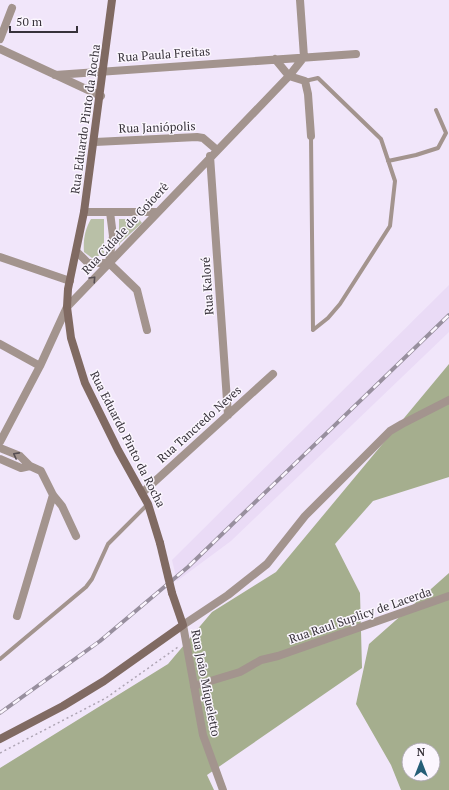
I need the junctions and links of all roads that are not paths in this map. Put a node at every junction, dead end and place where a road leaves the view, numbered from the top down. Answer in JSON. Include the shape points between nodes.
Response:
{"nodes":[{"id":1,"x":112,"y":0,"type":"edge"},
{"id":2,"x":300,"y":0,"type":"edge"},
{"id":3,"x":12,"y":8,"type":"dead end"},
{"id":4,"x":0,"y":39,"type":"edge"},
{"id":5,"x":0,"y":49,"type":"edge"},
{"id":6,"x":356,"y":54,"type":"dead end"},
{"id":7,"x":304,"y":57,"type":"junction"},
{"id":8,"x":275,"y":59,"type":"junction"},
{"id":9,"x":104,"y":70,"type":"junction"},
{"id":10,"x":55,"y":75,"type":"junction"},
{"id":11,"x":289,"y":76,"type":"junction"},
{"id":12,"x":305,"y":81,"type":"junction"},
{"id":13,"x":101,"y":96,"type":"junction"},
{"id":14,"x":436,"y":110,"type":"dead end"},
{"id":15,"x":311,"y":136,"type":"joint"},
{"id":16,"x":94,"y":142,"type":"junction"},
{"id":17,"x":217,"y":150,"type":"junction"},
{"id":18,"x":210,"y":156,"type":"junction"},
{"id":19,"x":388,"y":161,"type":"junction"},
{"id":20,"x":84,"y":212,"type":"junction"},
{"id":21,"x":110,"y":212,"type":"junction"},
{"id":22,"x":156,"y":212,"type":"junction"},
{"id":23,"x":77,"y":252,"type":"junction"},
{"id":24,"x":0,"y":257,"type":"edge"},
{"id":25,"x":109,"y":263,"type":"junction"},
{"id":26,"x":70,"y":281,"type":"junction"},
{"id":27,"x":67,"y":307,"type":"junction"},
{"id":28,"x":147,"y":330,"type":"dead end"},
{"id":29,"x":0,"y":344,"type":"edge"},
{"id":30,"x":40,"y":366,"type":"junction"},
{"id":31,"x":273,"y":374,"type":"dead end"},
{"id":32,"x":449,"y":400,"type":"edge"},
{"id":33,"x":228,"y":415,"type":"junction"},
{"id":34,"x":1,"y":439,"type":"edge"},
{"id":35,"x":0,"y":448,"type":"edge"},
{"id":36,"x":0,"y":459,"type":"edge"},
{"id":37,"x":30,"y":466,"type":"junction"},
{"id":38,"x":142,"y":492,"type":"junction"},
{"id":39,"x":53,"y":495,"type":"junction"},
{"id":40,"x":148,"y":504,"type":"junction"},
{"id":41,"x":76,"y":536,"type":"dead end"},
{"id":42,"x":449,"y":596,"type":"edge"},
{"id":43,"x":17,"y":616,"type":"dead end"},
{"id":44,"x":183,"y":625,"type":"junction"},
{"id":45,"x":0,"y":659,"type":"edge"},
{"id":46,"x":194,"y":686,"type":"junction"},
{"id":47,"x":0,"y":739,"type":"edge"},
{"id":48,"x":223,"y":790,"type":"edge"}],
"edges":[{"from":1,"to":9,"type":"main road","name":"Rua Eduardo Pinto da Rocha"},
{"from":2,"to":7,"type":"street"},
{"from":3,"to":4,"type":"street"},
{"from":5,"to":10,"type":"street"},
{"from":6,"to":7,"type":"street","name":"Rua Paula Freitas"},
{"from":7,"to":8,"type":"street","name":"Rua Paula Freitas"},
{"from":7,"to":11,"type":"street","name":"Rua Cidade de Goioerê"},
{"from":8,"to":9,"type":"street","name":"Rua Paula Freitas"},
{"from":8,"to":11,"type":"street"},
{"from":9,"to":10,"type":"street","name":"Rua Paula Freitas"},
{"from":9,"to":13,"type":"main road","name":"Rua Eduardo Pinto da Rocha"},
{"from":10,"to":13,"type":"street"},
{"from":11,"to":12,"type":"street"},
{"from":11,"to":17,"type":"street","name":"Rua Cidade de Goioerê"},
{"from":12,"to":15,"type":"street"},
{"from":12,"to":19,"type":"lane","via":[[318,78],[381,139]]},
{"from":13,"to":16,"type":"main road","name":"Rua Eduardo Pinto da Rocha"},
{"from":14,"to":19,"type":"lane","via":[[446,133],[438,148]]},
{"from":15,"to":19,"type":"lane","via":[[313,330],[340,304],[390,226],[395,181]]},
{"from":16,"to":17,"type":"street","name":"Rua Janiópolis","via":[[197,137],[203,138]]},
{"from":16,"to":20,"type":"main road","name":"Rua Eduardo Pinto da Rocha"},
{"from":17,"to":18,"type":"street","name":"Rua Cidade de Goioerê"},
{"from":18,"to":22,"type":"street","name":"Rua Cidade de Goioerê"},
{"from":18,"to":33,"type":"street","name":"Rua Kaloré"},
{"from":20,"to":21,"type":"street"},
{"from":20,"to":23,"type":"main road","name":"Rua Eduardo Pinto da Rocha"},
{"from":21,"to":22,"type":"street"},
{"from":21,"to":25,"type":"street","via":[[113,236]]},
{"from":22,"to":25,"type":"street","name":"Rua Cidade de Goioerê"},
{"from":23,"to":25,"type":"street","via":[[88,263]]},
{"from":23,"to":26,"type":"main road","name":"Rua Eduardo Pinto da Rocha"},
{"from":24,"to":26,"type":"street"},
{"from":27,"to":25,"type":"street","name":"Rua Cidade de Goioerê","one_way":true},
{"from":25,"to":28,"type":"street","via":[[138,290]]},
{"from":26,"to":27,"type":"main road","name":"Rua Eduardo Pinto da Rocha"},
{"from":27,"to":30,"type":"street","name":"Rua Cidade de Goioerê"},
{"from":27,"to":38,"type":"main road","name":"Rua Eduardo Pinto da Rocha","via":[[74,348],[85,383]]},
{"from":29,"to":30,"type":"street"},
{"from":30,"to":34,"type":"street","name":"Rua Cidade de Goioerê"},
{"from":31,"to":33,"type":"street","name":"Rua Tancredo Neves"},
{"from":32,"to":44,"type":"street","via":[[390,431],[305,516],[267,564],[228,595]]},
{"from":33,"to":38,"type":"street","name":"Rua Tancredo Neves"},
{"from":37,"to":35,"type":"street","one_way":true,"via":[[20,456]]},
{"from":36,"to":37,"type":"street","via":[[21,468]]},
{"from":37,"to":39,"type":"street","via":[[41,471]]},
{"from":38,"to":40,"type":"main road","name":"Rua Eduardo Pinto da Rocha"},
{"from":39,"to":41,"type":"street","via":[[62,506]]},
{"from":39,"to":43,"type":"street"},
{"from":40,"to":44,"type":"main road","name":"Rua Eduardo Pinto da Rocha","bridge":true},
{"from":40,"to":45,"type":"lane","via":[[108,544],[86,587]]},
{"from":42,"to":46,"type":"street","name":"Rua Raul Suplicy de Lacerda","via":[[278,656],[270,662],[237,668],[221,677]]},
{"from":44,"to":46,"type":"street","name":"Rua João Miqueletto"},
{"from":44,"to":47,"type":"main road","via":[[104,681]]},
{"from":46,"to":48,"type":"street","name":"Rua João Miqueletto","via":[[203,735]]}]}
